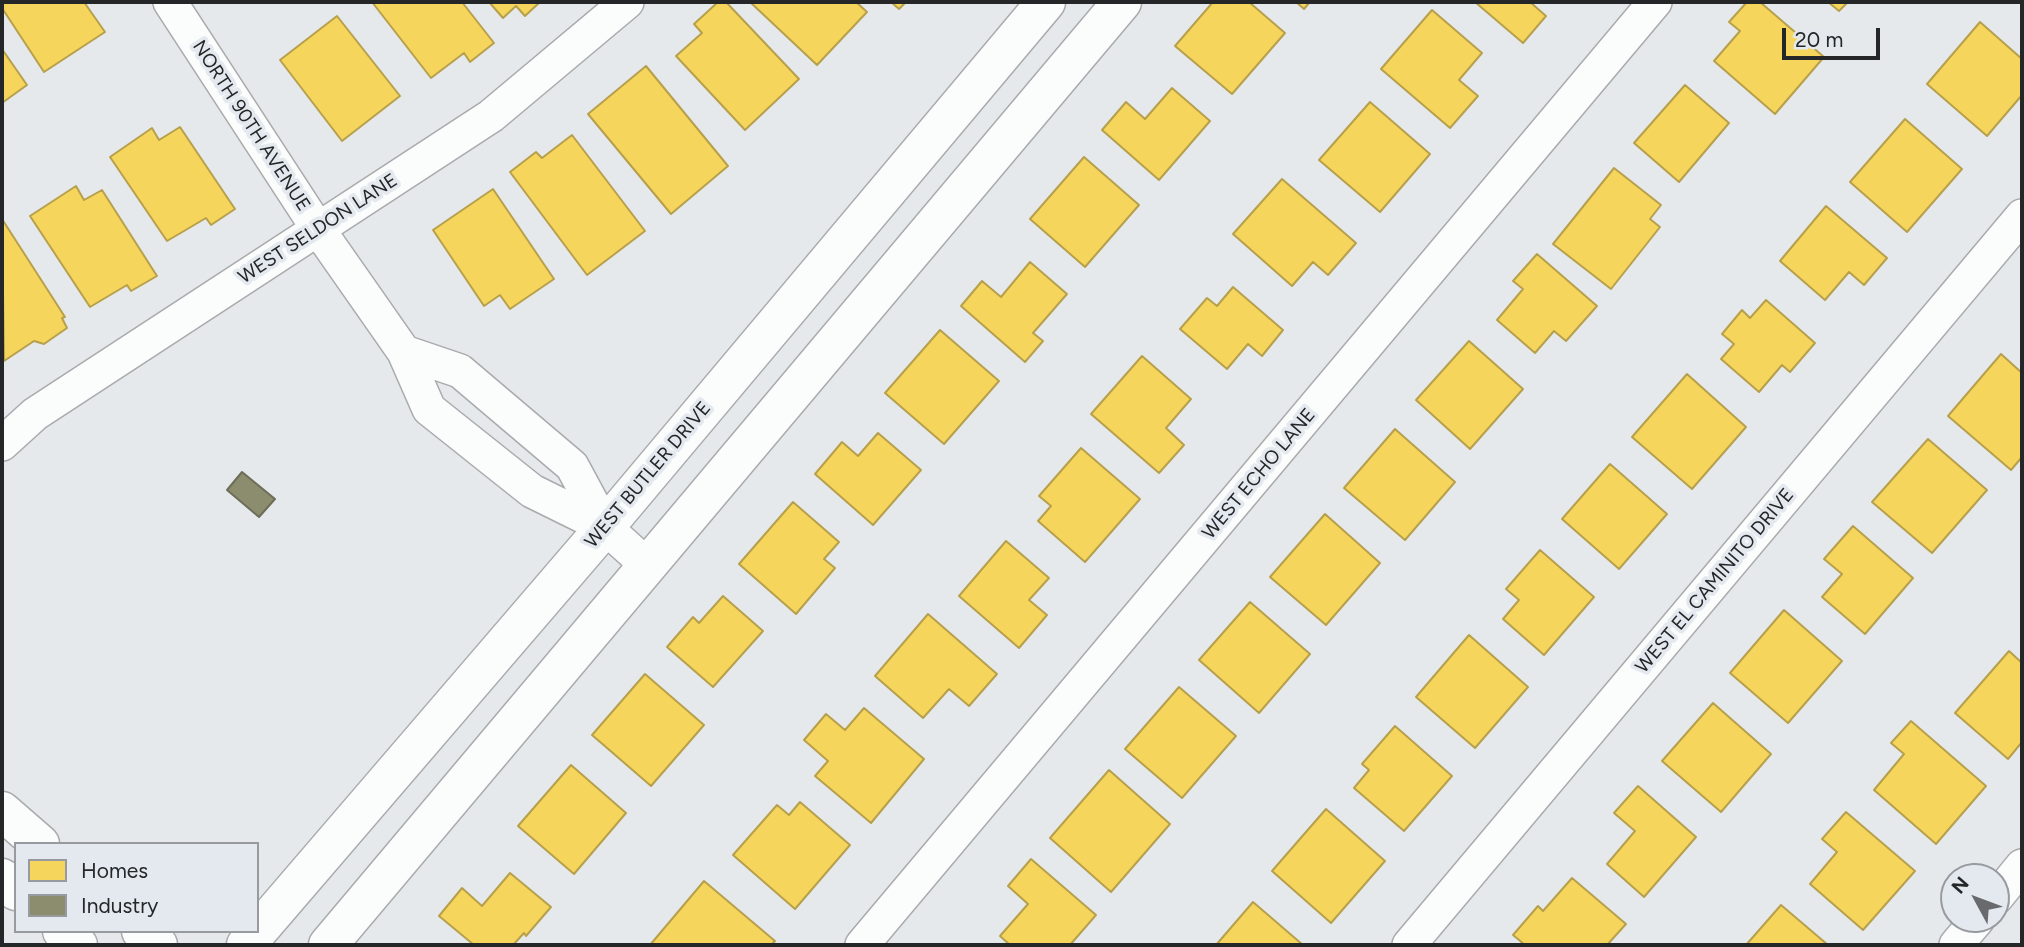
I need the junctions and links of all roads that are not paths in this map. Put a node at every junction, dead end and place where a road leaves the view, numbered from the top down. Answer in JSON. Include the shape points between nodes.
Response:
{"nodes":[{"id":1,"x":170,"y":2,"type":"edge"},
{"id":2,"x":626,"y":2,"type":"edge"},
{"id":3,"x":1046,"y":2,"type":"edge"},
{"id":4,"x":1122,"y":2,"type":"edge"},
{"id":5,"x":1655,"y":2,"type":"edge"},
{"id":6,"x":2022,"y":216,"type":"edge"},
{"id":7,"x":318,"y":229,"type":"junction"},
{"id":8,"x":404,"y":352,"type":"junction"},
{"id":9,"x":498,"y":404,"type":"junction"},
{"id":10,"x":467,"y":440,"type":"junction"},
{"id":11,"x":2,"y":444,"type":"edge"},
{"id":12,"x":605,"y":527,"type":"junction"},
{"id":13,"x":648,"y":566,"type":"junction"},
{"id":14,"x":2,"y":811,"type":"edge"},
{"id":15,"x":38,"y":842,"type":"edge"},
{"id":16,"x":2022,"y":866,"type":"edge"},
{"id":17,"x":2010,"y":881,"type":"edge"},
{"id":18,"x":259,"y":930,"type":"edge"},
{"id":19,"x":64,"y":933,"type":"edge"},
{"id":20,"x":143,"y":933,"type":"edge"},
{"id":21,"x":78,"y":945,"type":"edge"},
{"id":22,"x":158,"y":945,"type":"edge"},
{"id":23,"x":328,"y":945,"type":"edge"},
{"id":24,"x":862,"y":945,"type":"edge"},
{"id":25,"x":1409,"y":945,"type":"edge"}],
"edges":[{"from":1,"to":7,"type":"street","name":"NORTH 90TH AVENUE"},
{"from":2,"to":7,"type":"street","name":"WEST SELDON LANE","via":[[491,116]]},
{"from":3,"to":12,"type":"street","name":"WEST BUTLER DRIVE"},
{"from":4,"to":13,"type":"street"},
{"from":5,"to":24,"type":"street","name":"WEST ECHO LANE"},
{"from":6,"to":25,"type":"street","name":"WEST EL CAMINITO DRIVE"},
{"from":7,"to":8,"type":"street","name":"NORTH 90TH AVENUE"},
{"from":7,"to":11,"type":"street","name":"WEST SELDON LANE","via":[[35,414]]},
{"from":8,"to":9,"type":"street","name":"NORTH 90TH AVENUE","via":[[460,371]]},
{"from":8,"to":10,"type":"street","name":"NORTH 90TH AVENUE","via":[[429,410]]},
{"from":9,"to":10,"type":"street"},
{"from":9,"to":12,"type":"street","name":"NORTH 90TH AVENUE","via":[[572,466]]},
{"from":10,"to":12,"type":"street","name":"NORTH 90TH AVENUE","via":[[545,500]]},
{"from":12,"to":13,"type":"street","name":"NORTH 90TH AVENUE"},
{"from":12,"to":18,"type":"street","name":"WEST BUTLER DRIVE"},
{"from":13,"to":23,"type":"street"},
{"from":14,"to":15,"type":"street"},
{"from":16,"to":17,"type":"street"},
{"from":19,"to":21,"type":"street"},
{"from":20,"to":22,"type":"street"}]}
